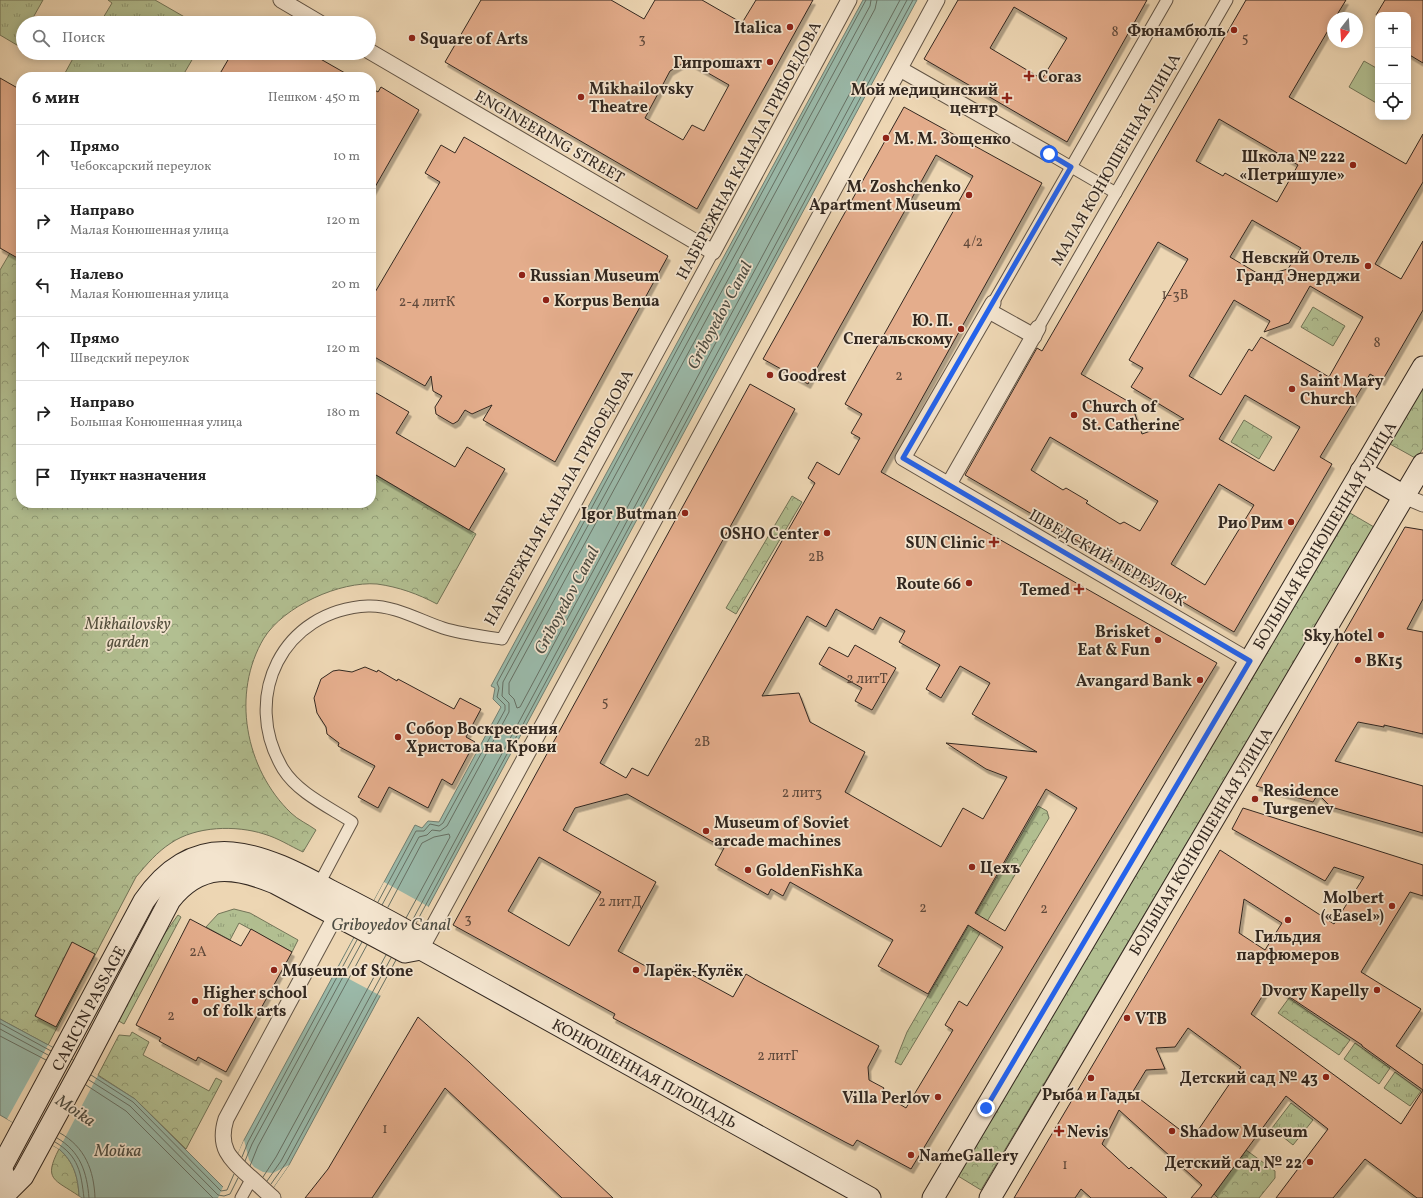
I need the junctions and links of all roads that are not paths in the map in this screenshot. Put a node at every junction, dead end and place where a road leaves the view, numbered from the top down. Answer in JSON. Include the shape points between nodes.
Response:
{"nodes":[{"id":1,"x":281,"y":0,"type":"edge"},
{"id":2,"x":849,"y":0,"type":"edge"},
{"id":3,"x":937,"y":0,"type":"edge"},
{"id":4,"x":1167,"y":0,"type":"edge"},
{"id":5,"x":1227,"y":0,"type":"edge"},
{"id":6,"x":308,"y":16,"type":"edge"},
{"id":7,"x":376,"y":55,"type":"edge"},
{"id":8,"x":900,"y":69,"type":"junction"},
{"id":9,"x":1049,"y":154,"type":"joint"},
{"id":10,"x":1071,"y":167,"type":"junction"},
{"id":11,"x":1116,"y":193,"type":"junction"},
{"id":12,"x":713,"y":252,"type":"junction"},
{"id":13,"x":991,"y":307,"type":"junction"},
{"id":14,"x":1036,"y":332,"type":"junction"},
{"id":15,"x":1423,"y":367,"type":"edge"},
{"id":16,"x":1423,"y":464,"type":"edge"},
{"id":17,"x":1362,"y":471,"type":"junction"},
{"id":18,"x":948,"y":484,"type":"junction"},
{"id":19,"x":1404,"y":496,"type":"junction"},
{"id":20,"x":1423,"y":504,"type":"edge"},
{"id":21,"x":1250,"y":661,"type":"junction"},
{"id":22,"x":319,"y":884,"type":"junction"},
{"id":23,"x":336,"y":915,"type":"junction"},
{"id":24,"x":364,"y":919,"type":"junction"},
{"id":25,"x":413,"y":945,"type":"junction"},
{"id":26,"x":947,"y":1174,"type":"junction"},
{"id":27,"x":252,"y":1178,"type":"junction"},
{"id":28,"x":5,"y":1195,"type":"edge"},
{"id":29,"x":271,"y":1196,"type":"edge"},
{"id":30,"x":241,"y":1198,"type":"edge"},
{"id":31,"x":870,"y":1198,"type":"edge"},
{"id":32,"x":933,"y":1198,"type":"edge"},
{"id":33,"x":945,"y":1198,"type":"edge"},
{"id":34,"x":990,"y":1198,"type":"edge"}],
"edges":[{"from":1,"to":6,"type":"street"},
{"from":2,"to":12,"type":"street","name":"НАБЕРЕЖНАЯ КАНАЛА ГРИБОЕДОВА"},
{"from":3,"to":8,"type":"street"},
{"from":4,"to":10,"type":"street"},
{"from":5,"to":11,"type":"street","name":"МАЛАЯ КОНЮШЕННАЯ УЛИЦА"},
{"from":7,"to":12,"type":"street","name":"ENGINEERING STREET"},
{"from":8,"to":9,"type":"street"},
{"from":8,"to":25,"type":"street"},
{"from":9,"to":10,"type":"street"},
{"from":10,"to":11,"type":"street"},
{"from":10,"to":13,"type":"street"},
{"from":11,"to":14,"type":"street","name":"МАЛАЯ КОНЮШЕННАЯ УЛИЦА"},
{"from":12,"to":22,"type":"street","name":"НАБЕРЕЖНАЯ КАНАЛА ГРИБОЕДОВА","via":[[502,639],[445,628],[394,610],[369,606],[344,610],[320,618],[286,648],[272,674],[266,698],[266,723],[272,748],[284,770],[301,789],[352,822]]},
{"from":13,"to":14,"type":"street"},
{"from":13,"to":18,"type":"street","via":[[903,458]]},
{"from":14,"to":18,"type":"street","name":"МАЛАЯ КОНЮШЕННАЯ УЛИЦА"},
{"from":15,"to":17,"type":"main road","name":"БОЛЬШАЯ КОНЮШЕННАЯ УЛИЦА"},
{"from":16,"to":19,"type":"main road","name":"БОЛЬШАЯ КОНЮШЕННАЯ УЛИЦА"},
{"from":17,"to":19,"type":"main road"},
{"from":17,"to":21,"type":"main road","name":"БОЛЬШАЯ КОНЮШЕННАЯ УЛИЦА"},
{"from":18,"to":21,"type":"street","name":"ШВЕДСКИЙ ПЕРЕУЛОК"},
{"from":19,"to":20,"type":"street"},
{"from":19,"to":34,"type":"main road","name":"БОЛЬШАЯ КОНЮШЕННАЯ УЛИЦА"},
{"from":21,"to":26,"type":"main road","name":"БОЛЬШАЯ КОНЮШЕННАЯ УЛИЦА"},
{"from":22,"to":24,"type":"main road","name":"CARICIN PASSAGE"},
{"from":22,"to":28,"type":"main road","name":"CARICIN PASSAGE","via":[[265,859],[243,853],[204,856],[180,865],[168,873],[144,901],[2,1166]]},
{"from":23,"to":24,"type":"main road","name":"CARICIN PASSAGE"},
{"from":23,"to":27,"type":"street","via":[[226,1119],[222,1139],[225,1148],[232,1161]]},
{"from":23,"to":28,"type":"main road","name":"CARICIN PASSAGE","via":[[274,883],[247,873],[214,871],[194,877],[178,890],[170,900],[23,1176]]},
{"from":24,"to":25,"type":"main road","name":"КОНЮШЕННАЯ ПЛОЩАДЬ"},
{"from":25,"to":31,"type":"main road","name":"КОНЮШЕННАЯ ПЛОЩАДЬ"},
{"from":26,"to":32,"type":"main road","name":"БОЛЬШАЯ КОНЮШЕННАЯ УЛИЦА"},
{"from":26,"to":33,"type":"main road","via":[[942,1190]]},
{"from":27,"to":29,"type":"street"},
{"from":27,"to":30,"type":"street"}]}
